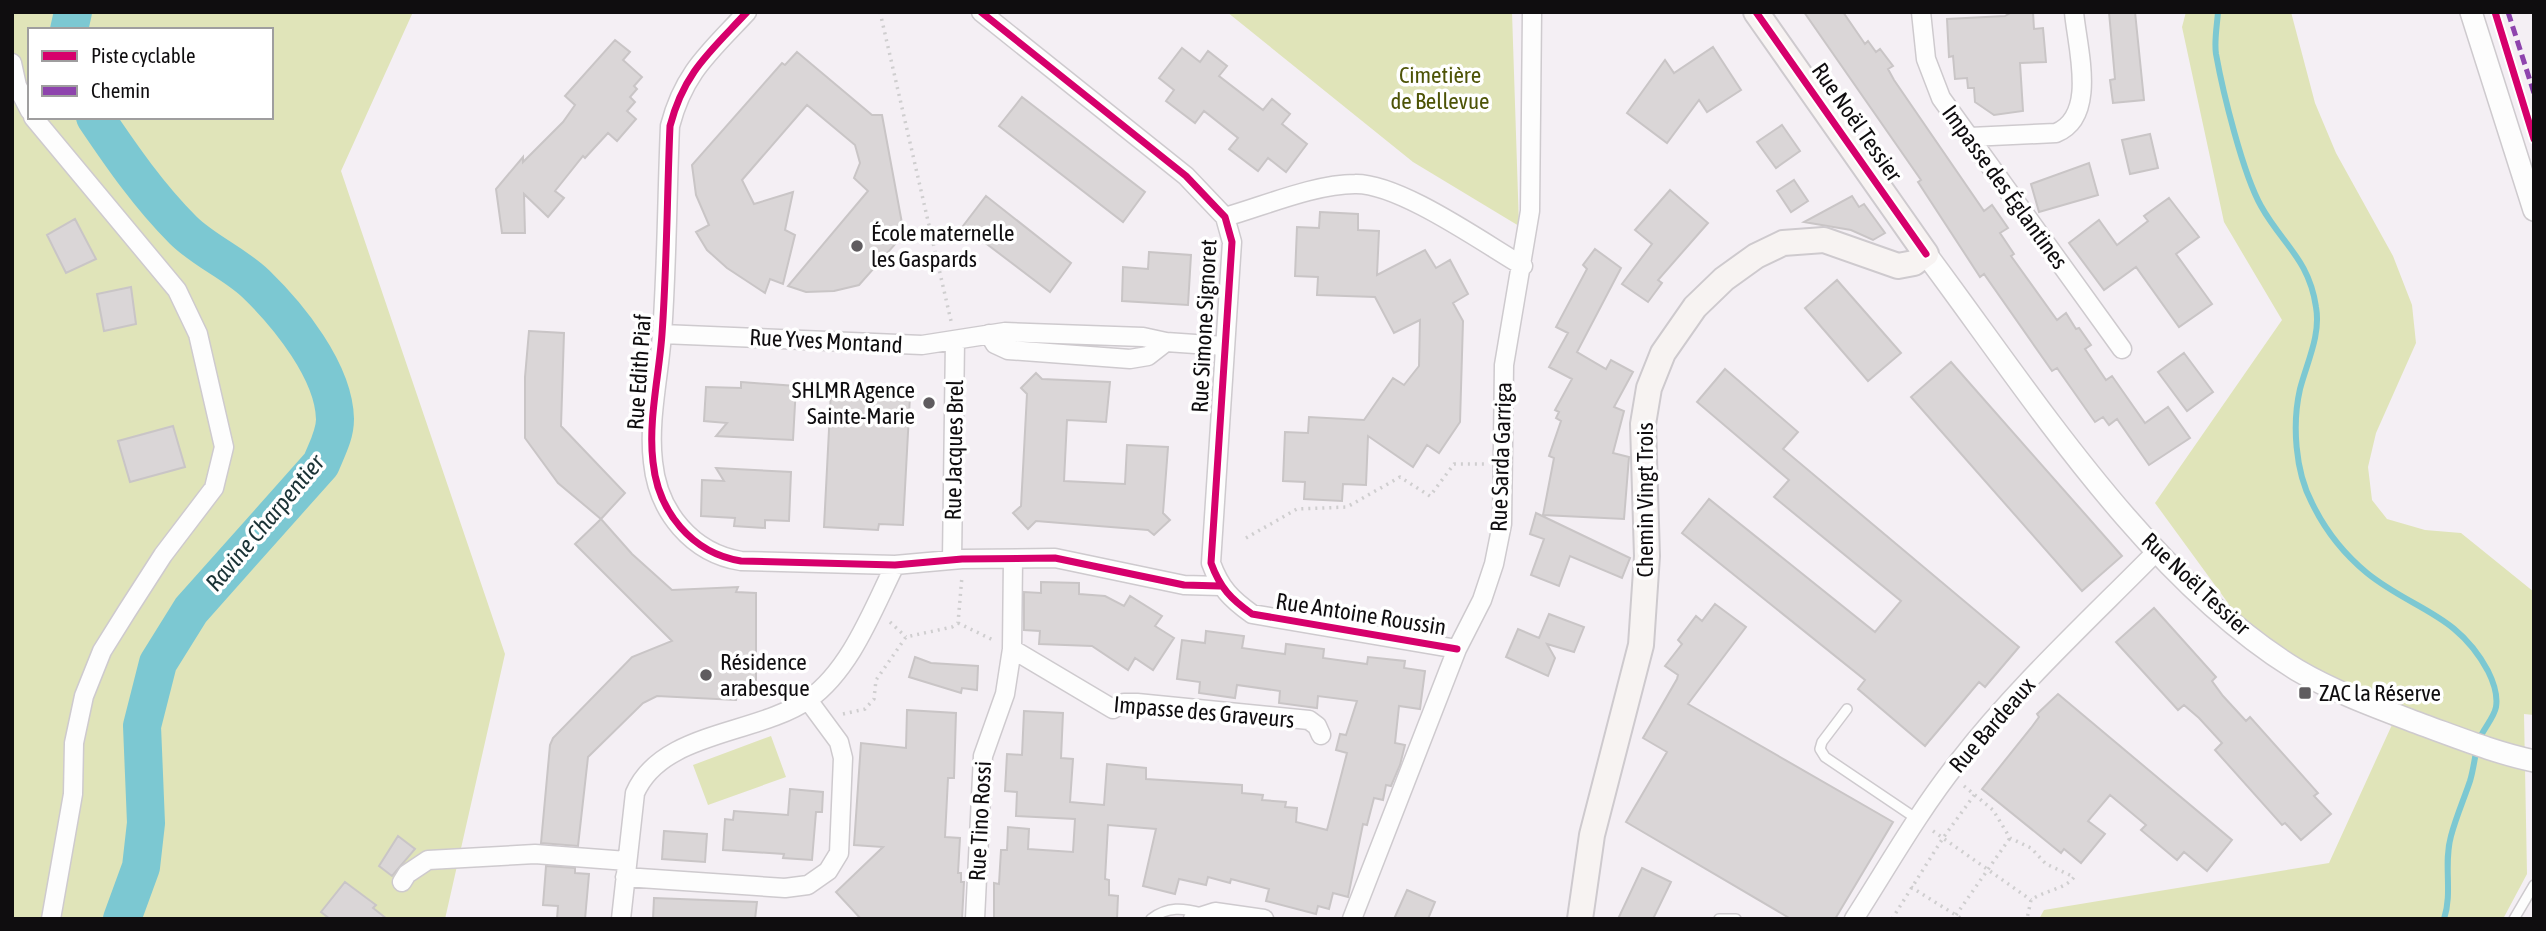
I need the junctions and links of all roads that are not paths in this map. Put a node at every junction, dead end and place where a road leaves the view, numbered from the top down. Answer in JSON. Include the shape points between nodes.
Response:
{"nodes":[{"id":1,"x":747,"y":12,"type":"edge"},
{"id":2,"x":981,"y":12,"type":"edge"},
{"id":3,"x":1532,"y":12,"type":"edge"},
{"id":4,"x":1756,"y":12,"type":"edge"},
{"id":5,"x":1921,"y":12,"type":"edge"},
{"id":6,"x":2074,"y":12,"type":"edge"},
{"id":7,"x":2471,"y":12,"type":"edge"},
{"id":8,"x":12,"y":63,"type":"edge"},
{"id":9,"x":28,"y":107,"type":"edge"},
{"id":10,"x":35,"y":119,"type":"edge"},
{"id":11,"x":1970,"y":137,"type":"junction"},
{"id":12,"x":2534,"y":210,"type":"edge"},
{"id":13,"x":1225,"y":218,"type":"junction"},
{"id":14,"x":1926,"y":254,"type":"junction"},
{"id":15,"x":1523,"y":266,"type":"junction"},
{"id":16,"x":662,"y":334,"type":"junction"},
{"id":17,"x":955,"y":340,"type":"junction"},
{"id":18,"x":1224,"y":345,"type":"junction"},
{"id":19,"x":2122,"y":348,"type":"dead end"},
{"id":20,"x":2157,"y":551,"type":"junction"},
{"id":21,"x":1013,"y":559,"type":"junction"},
{"id":22,"x":957,"y":560,"type":"junction"},
{"id":23,"x":895,"y":565,"type":"junction"},
{"id":24,"x":1220,"y":586,"type":"junction"},
{"id":25,"x":1012,"y":649,"type":"junction"},
{"id":26,"x":1457,"y":649,"type":"junction"},
{"id":27,"x":808,"y":700,"type":"junction"},
{"id":28,"x":1847,"y":709,"type":"dead end"},
{"id":29,"x":1321,"y":734,"type":"dead end"},
{"id":30,"x":2527,"y":759,"type":"edge"},
{"id":31,"x":1917,"y":819,"type":"junction"},
{"id":32,"x":626,"y":869,"type":"junction"},
{"id":33,"x":402,"y":882,"type":"dead end"},
{"id":34,"x":2534,"y":885,"type":"edge"},
{"id":35,"x":1198,"y":916,"type":"edge"},
{"id":36,"x":51,"y":919,"type":"edge"},
{"id":37,"x":621,"y":919,"type":"edge"},
{"id":38,"x":975,"y":919,"type":"edge"},
{"id":39,"x":1151,"y":919,"type":"edge"},
{"id":40,"x":1264,"y":919,"type":"edge"},
{"id":41,"x":1352,"y":919,"type":"edge"},
{"id":42,"x":1580,"y":919,"type":"edge"},
{"id":43,"x":1719,"y":919,"type":"edge"},
{"id":44,"x":1736,"y":919,"type":"edge"},
{"id":45,"x":1854,"y":919,"type":"edge"},
{"id":46,"x":2514,"y":919,"type":"edge"}],
"edges":[{"from":1,"to":16,"type":"street","name":"Rue Edith Piaf","via":[[694,68],[678,96],[670,126]]},
{"from":2,"to":13,"type":"street","name":"Rue Simone Signoret","via":[[1186,176]]},
{"from":3,"to":15,"type":"street","name":"Rue Sarda Garriga","via":[[1530,211]]},
{"from":4,"to":14,"type":"main road","name":"Rue Noël Tessier"},
{"from":5,"to":11,"type":"street","name":"Impasse des Églantines","via":[[1931,78]]},
{"from":6,"to":11,"type":"street","via":[[2081,91],[2075,119],[2056,133]]},
{"from":7,"to":12,"type":"street"},
{"from":8,"to":9,"type":"street"},
{"from":10,"to":36,"type":"street","via":[[177,290],[198,334],[224,447],[214,488],[163,555],[102,651],[85,696],[74,743],[73,794]]},
{"from":11,"to":19,"type":"street","name":"Impasse des Églantines"},
{"from":13,"to":15,"type":"street","via":[[1337,185],[1358,184],[1407,199]]},
{"from":13,"to":18,"type":"street","name":"Rue Simone Signoret","via":[[1232,242]]},
{"from":14,"to":20,"type":"street","name":"Rue Noël Tessier","via":[[2072,449]]},
{"from":14,"to":42,"type":"main road","name":"Chemin Vingt Trois","via":[[1898,266],[1824,240],[1783,243],[1724,279],[1695,307],[1662,353],[1649,388],[1643,424],[1647,556],[1640,645],[1592,835]]},
{"from":15,"to":26,"type":"street","name":"Rue Sarda Garriga","via":[[1504,365],[1502,524],[1482,600]]},
{"from":16,"to":17,"type":"street","name":"Rue Yves Montand","via":[[922,345]]},
{"from":16,"to":23,"type":"street","name":"Rue Edith Piaf","via":[[653,462],[675,522],[695,544],[718,558],[741,561]]},
{"from":17,"to":18,"type":"street","name":"Rue Yves Montand","via":[[1006,332]]},
{"from":17,"to":22,"type":"street","name":"Rue Jacques Brel"},
{"from":18,"to":24,"type":"street","name":"Rue Simone Signoret","via":[[1211,563]]},
{"from":20,"to":30,"type":"street","name":"Rue Noël Tessier","via":[[2217,610],[2300,671],[2372,705]]},
{"from":20,"to":31,"type":"street","name":"Rue Bardeaux","via":[[2005,708],[1958,761]]},
{"from":21,"to":22,"type":"street"},
{"from":21,"to":24,"type":"street","via":[[1055,558],[1184,585]]},
{"from":21,"to":25,"type":"street","name":"Rue Tino Rossi"},
{"from":22,"to":23,"type":"street"},
{"from":23,"to":27,"type":"street","via":[[841,665]]},
{"from":24,"to":26,"type":"street","name":"Rue Antoine Roussin","via":[[1252,614]]},
{"from":25,"to":29,"type":"street","name":"Impasse des Graveurs","via":[[1113,709],[1137,703],[1309,720]]},
{"from":25,"to":38,"type":"street","name":"Rue Tino Rossi","via":[[1005,694],[983,756]]},
{"from":26,"to":41,"type":"street","name":"Rue Sarda Garriga"},
{"from":27,"to":32,"type":"street","via":[[664,756],[652,766],[635,793]]},
{"from":27,"to":32,"type":"street","via":[[839,742],[842,758],[839,853],[828,871],[808,886],[785,888]]},
{"from":28,"to":31,"type":"lane","via":[[1822,742],[1825,757]]},
{"from":31,"to":45,"type":"street","name":"Rue Bardeaux"},
{"from":32,"to":33,"type":"street","via":[[535,854],[429,860]]},
{"from":32,"to":37,"type":"street"},
{"from":34,"to":46,"type":"lane"},
{"from":35,"to":39,"type":"lane","via":[[1182,908]]},
{"from":35,"to":40,"type":"street"},
{"from":43,"to":44,"type":"lane"}]}
